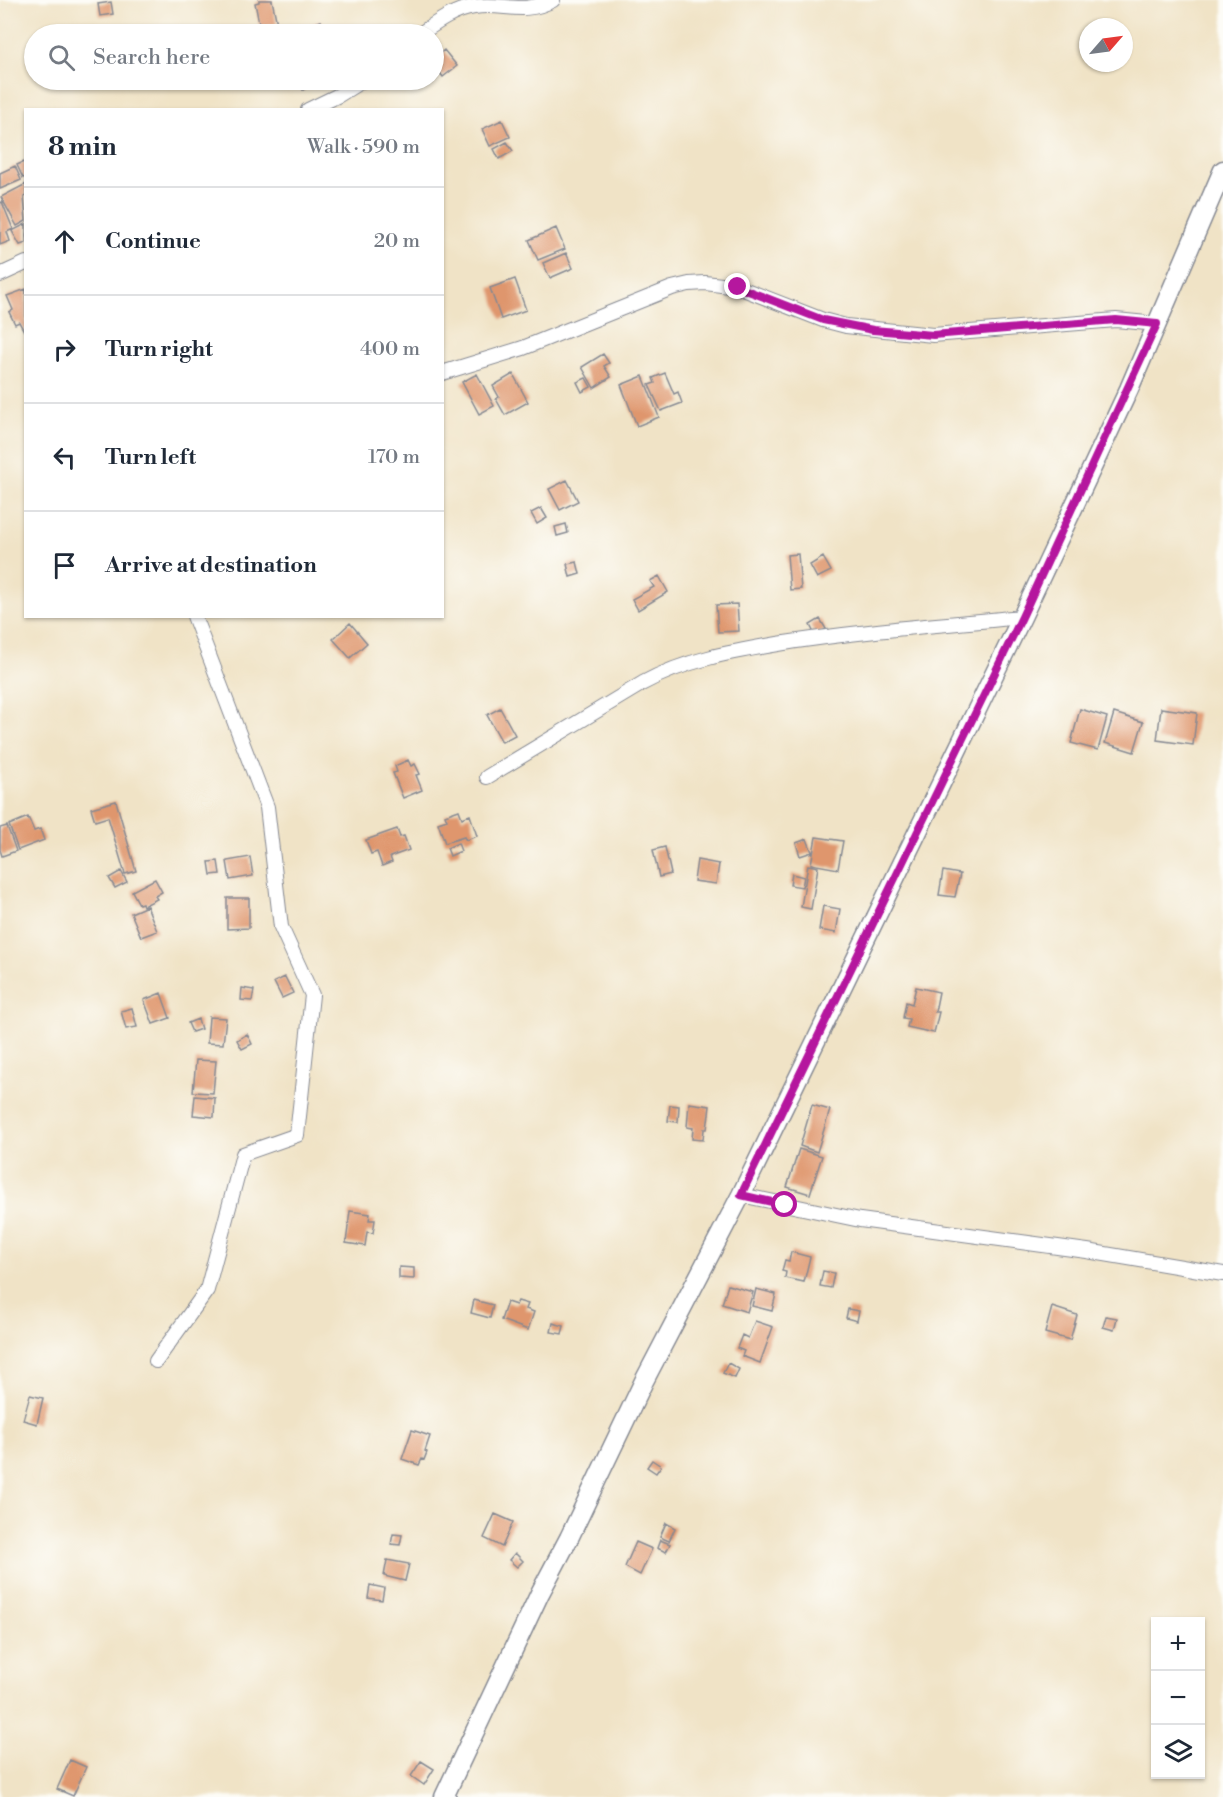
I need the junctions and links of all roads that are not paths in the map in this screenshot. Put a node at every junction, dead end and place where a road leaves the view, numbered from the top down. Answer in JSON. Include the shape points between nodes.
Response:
{"nodes":[{"id":1,"x":553,"y":0,"type":"edge"},
{"id":2,"x":437,"y":24,"type":"edge"},
{"id":3,"x":347,"y":90,"type":"edge"},
{"id":4,"x":312,"y":108,"type":"edge"},
{"id":5,"x":1223,"y":170,"type":"edge"},
{"id":6,"x":24,"y":264,"type":"edge"},
{"id":7,"x":0,"y":274,"type":"edge"},
{"id":8,"x":1157,"y":324,"type":"junction"},
{"id":9,"x":444,"y":372,"type":"edge"},
{"id":10,"x":1022,"y":617,"type":"junction"},
{"id":11,"x":195,"y":618,"type":"edge"},
{"id":12,"x":488,"y":777,"type":"dead end"},
{"id":13,"x":741,"y":1195,"type":"junction"},
{"id":14,"x":1223,"y":1274,"type":"edge"},
{"id":15,"x":156,"y":1361,"type":"dead end"},
{"id":16,"x":444,"y":1797,"type":"edge"}],
"edges":[{"from":1,"to":2,"type":"street","via":[[529,8],[476,6]]},
{"from":3,"to":4,"type":"street"},
{"from":5,"to":8,"type":"main road"},
{"from":6,"to":7,"type":"street"},
{"from":8,"to":9,"type":"street","via":[[1116,320],[933,335],[873,330],[823,320],[738,287],[689,284],[523,348]]},
{"from":8,"to":10,"type":"main road"},
{"from":10,"to":12,"type":"street","via":[[803,640],[691,662],[657,675]]},
{"from":10,"to":13,"type":"main road"},
{"from":11,"to":15,"type":"street","via":[[267,807],[281,927],[312,995],[297,1135],[243,1154],[207,1290]]},
{"from":13,"to":14,"type":"street","via":[[860,1220]]},
{"from":13,"to":16,"type":"main road","via":[[644,1381]]}]}
